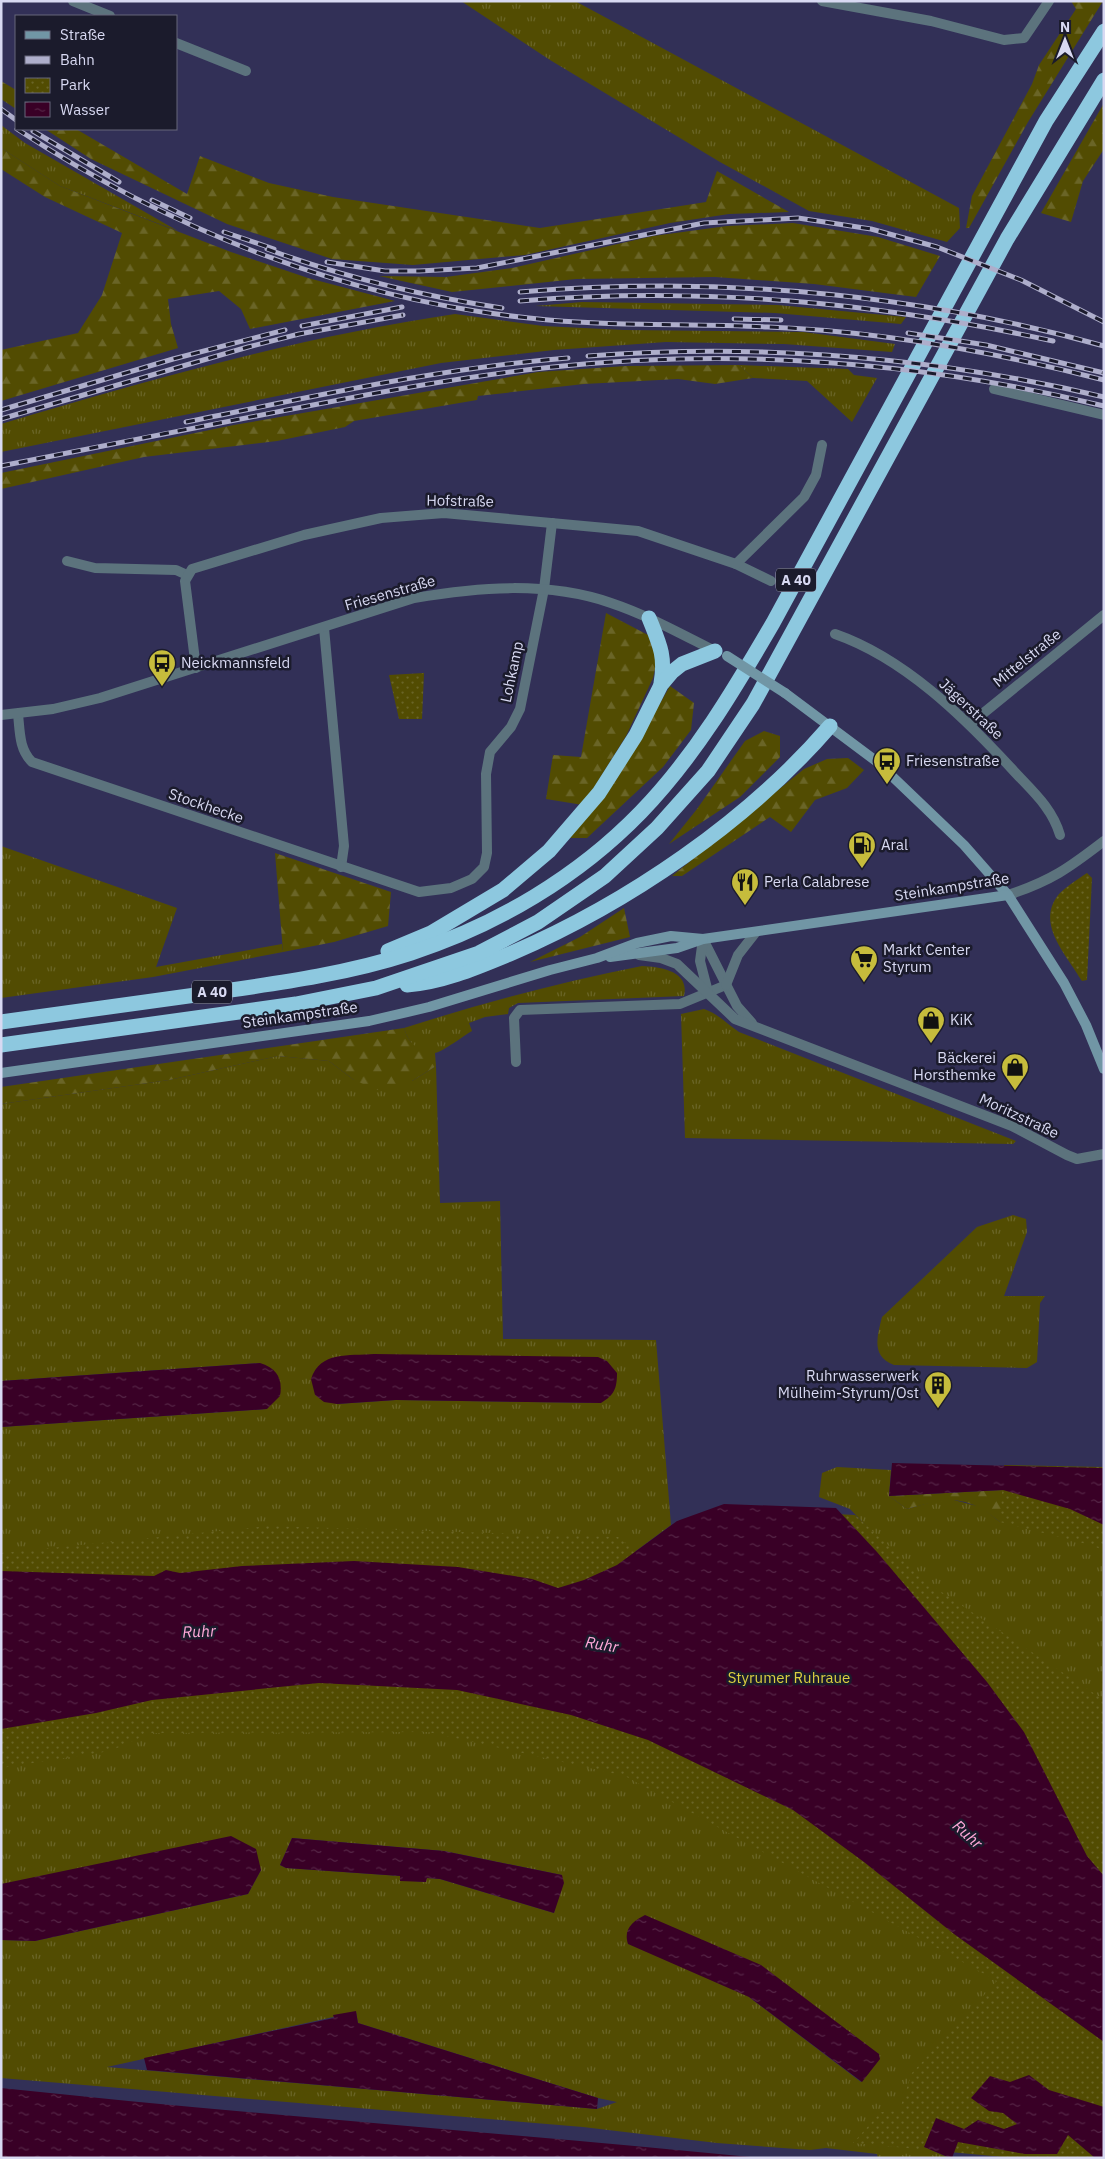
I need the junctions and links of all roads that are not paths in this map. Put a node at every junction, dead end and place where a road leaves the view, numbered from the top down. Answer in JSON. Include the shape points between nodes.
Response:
{"nodes":[{"id":1,"x":73,"y":1,"type":"edge"},
{"id":2,"x":822,"y":1,"type":"edge"},
{"id":3,"x":1049,"y":1,"type":"edge"},
{"id":4,"x":108,"y":15,"type":"edge"},
{"id":5,"x":1104,"y":31,"type":"edge"},
{"id":6,"x":178,"y":44,"type":"edge"},
{"id":7,"x":246,"y":72,"type":"dead end"},
{"id":8,"x":1104,"y":80,"type":"edge"},
{"id":9,"x":994,"y":389,"type":"dead end"},
{"id":10,"x":1104,"y":415,"type":"edge"},
{"id":11,"x":822,"y":445,"type":"dead end"},
{"id":12,"x":552,"y":523,"type":"junction"},
{"id":13,"x":67,"y":560,"type":"dead end"},
{"id":14,"x":736,"y":564,"type":"junction"},
{"id":15,"x":187,"y":575,"type":"junction"},
{"id":16,"x":771,"y":582,"type":"dead end"},
{"id":17,"x":544,"y":589,"type":"junction"},
{"id":18,"x":1104,"y":615,"type":"edge"},
{"id":19,"x":649,"y":618,"type":"junction"},
{"id":20,"x":324,"y":628,"type":"junction"},
{"id":21,"x":835,"y":634,"type":"dead end"},
{"id":22,"x":721,"y":654,"type":"junction"},
{"id":23,"x":196,"y":668,"type":"junction"},
{"id":24,"x":661,"y":685,"type":"junction"},
{"id":25,"x":18,"y":714,"type":"junction"},
{"id":26,"x":1,"y":715,"type":"edge"},
{"id":27,"x":970,"y":724,"type":"junction"},
{"id":28,"x":830,"y":726,"type":"junction"},
{"id":29,"x":1060,"y":836,"type":"dead end"},
{"id":30,"x":1104,"y":841,"type":"edge"},
{"id":31,"x":341,"y":867,"type":"junction"},
{"id":32,"x":419,"y":892,"type":"joint"},
{"id":33,"x":1008,"y":895,"type":"junction"},
{"id":34,"x":756,"y":932,"type":"junction"},
{"id":35,"x":703,"y":939,"type":"junction"},
{"id":36,"x":637,"y":954,"type":"junction"},
{"id":37,"x":597,"y":958,"type":"junction"},
{"id":38,"x":337,"y":972,"type":"junction"},
{"id":39,"x":726,"y":985,"type":"junction"},
{"id":40,"x":376,"y":988,"type":"junction"},
{"id":41,"x":708,"y":993,"type":"junction"},
{"id":42,"x":1,"y":1022,"type":"edge"},
{"id":43,"x":755,"y":1026,"type":"junction"},
{"id":44,"x":1,"y":1045,"type":"edge"},
{"id":45,"x":516,"y":1062,"type":"dead end"},
{"id":46,"x":1104,"y":1070,"type":"edge"},
{"id":47,"x":1,"y":1073,"type":"edge"},
{"id":48,"x":1104,"y":1154,"type":"edge"}],
"edges":[{"from":1,"to":4,"type":"street"},
{"from":2,"to":3,"type":"street","via":[[931,21],[1014,41],[1024,38]]},
{"from":5,"to":38,"type":"highway","number":"A 40","via":[[1046,121],[768,630],[730,696],[689,757],[641,812],[591,858],[528,901],[462,935],[410,954]]},
{"from":6,"to":7,"type":"street"},
{"from":8,"to":40,"type":"highway","number":"A 40","via":[[1007,239],[753,704],[708,771],[657,828],[606,876],[538,922],[478,953]]},
{"from":9,"to":10,"type":"street"},
{"from":11,"to":14,"type":"street","via":[[816,475],[804,497]]},
{"from":12,"to":14,"type":"street","name":"Hofstraße","via":[[638,531]]},
{"from":12,"to":15,"type":"street","name":"Hofstraße","via":[[444,513],[382,518],[304,535],[192,569]]},
{"from":12,"to":17,"type":"street","name":"Lohkamp"},
{"from":13,"to":15,"type":"street","via":[[95,568],[176,570]]},
{"from":14,"to":16,"type":"street","name":"Hofstraße"},
{"from":15,"to":23,"type":"street","via":[[185,582]]},
{"from":17,"to":19,"type":"street","name":"Friesenstraße","via":[[602,600]]},
{"from":17,"to":20,"type":"street","name":"Friesenstraße","via":[[503,587],[414,598]]},
{"from":17,"to":32,"type":"street","name":"Lohkamp","via":[[520,710],[511,728],[490,752],[486,774],[487,853],[484,866],[472,879],[451,888]]},
{"from":18,"to":27,"type":"street","name":"Mittelstraße"},
{"from":19,"to":22,"type":"street","name":"Friesenstraße"},
{"from":19,"to":24,"type":"highway","via":[[662,649]]},
{"from":20,"to":23,"type":"street","name":"Friesenstraße"},
{"from":20,"to":31,"type":"street","via":[[344,846]]},
{"from":21,"to":27,"type":"street","name":"Jägerstraße","via":[[862,643],[923,685]]},
{"from":22,"to":24,"type":"highway","via":[[682,664]]},
{"from":22,"to":28,"type":"main road","name":"Friesenstraße","bridge":true,"via":[[785,693]]},
{"from":23,"to":25,"type":"street","name":"Friesenstraße","via":[[100,698]]},
{"from":24,"to":38,"type":"highway","via":[[636,735],[599,793],[550,850],[503,890],[432,933]]},
{"from":25,"to":26,"type":"street","name":"Friesenstraße"},
{"from":25,"to":31,"type":"street","name":"Stockhecke","via":[[21,745],[32,762]]},
{"from":27,"to":29,"type":"street","name":"Jägerstraße","via":[[1048,808]]},
{"from":28,"to":33,"type":"main road","name":"Friesenstraße","via":[[898,782],[964,845]]},
{"from":28,"to":40,"type":"highway","via":[[765,791],[697,846],[613,904],[551,936],[475,969],[426,984]]},
{"from":30,"to":33,"type":"street","name":"Steinkampstraße","via":[[1064,872]]},
{"from":31,"to":32,"type":"street","name":"Stockhecke"},
{"from":33,"to":34,"type":"main road","name":"Steinkampstraße"},
{"from":33,"to":46,"type":"main road","name":"Friesenstraße","via":[[1064,984],[1086,1025]]},
{"from":34,"to":35,"type":"main road","name":"Steinkampstraße"},
{"from":34,"to":39,"type":"street","via":[[738,955]]},
{"from":35,"to":36,"type":"main road","name":"Steinkampstraße","via":[[677,948]]},
{"from":35,"to":37,"type":"main road","name":"Steinkampstraße","via":[[671,936],[637,943]]},
{"from":35,"to":39,"type":"street","name":"Moritzstraße"},
{"from":35,"to":41,"type":"street","via":[[700,961]]},
{"from":36,"to":37,"type":"main road","name":"Steinkampstraße"},
{"from":36,"to":41,"type":"street","name":"Moritzstraße","via":[[677,964]]},
{"from":37,"to":47,"type":"main road","name":"Steinkampstraße","via":[[369,1021]]},
{"from":38,"to":42,"type":"highway","number":"A 40"},
{"from":39,"to":41,"type":"street"},
{"from":39,"to":43,"type":"street","name":"Moritzstraße","via":[[737,1006]]},
{"from":40,"to":44,"type":"highway","number":"A 40","via":[[296,1004]]},
{"from":41,"to":43,"type":"street","name":"Moritzstraße","via":[[735,1019]]},
{"from":41,"to":45,"type":"street","via":[[680,1004],[520,1010],[514,1018]]},
{"from":43,"to":48,"type":"street","name":"Moritzstraße","via":[[1012,1126],[1067,1155],[1083,1159]]}]}
